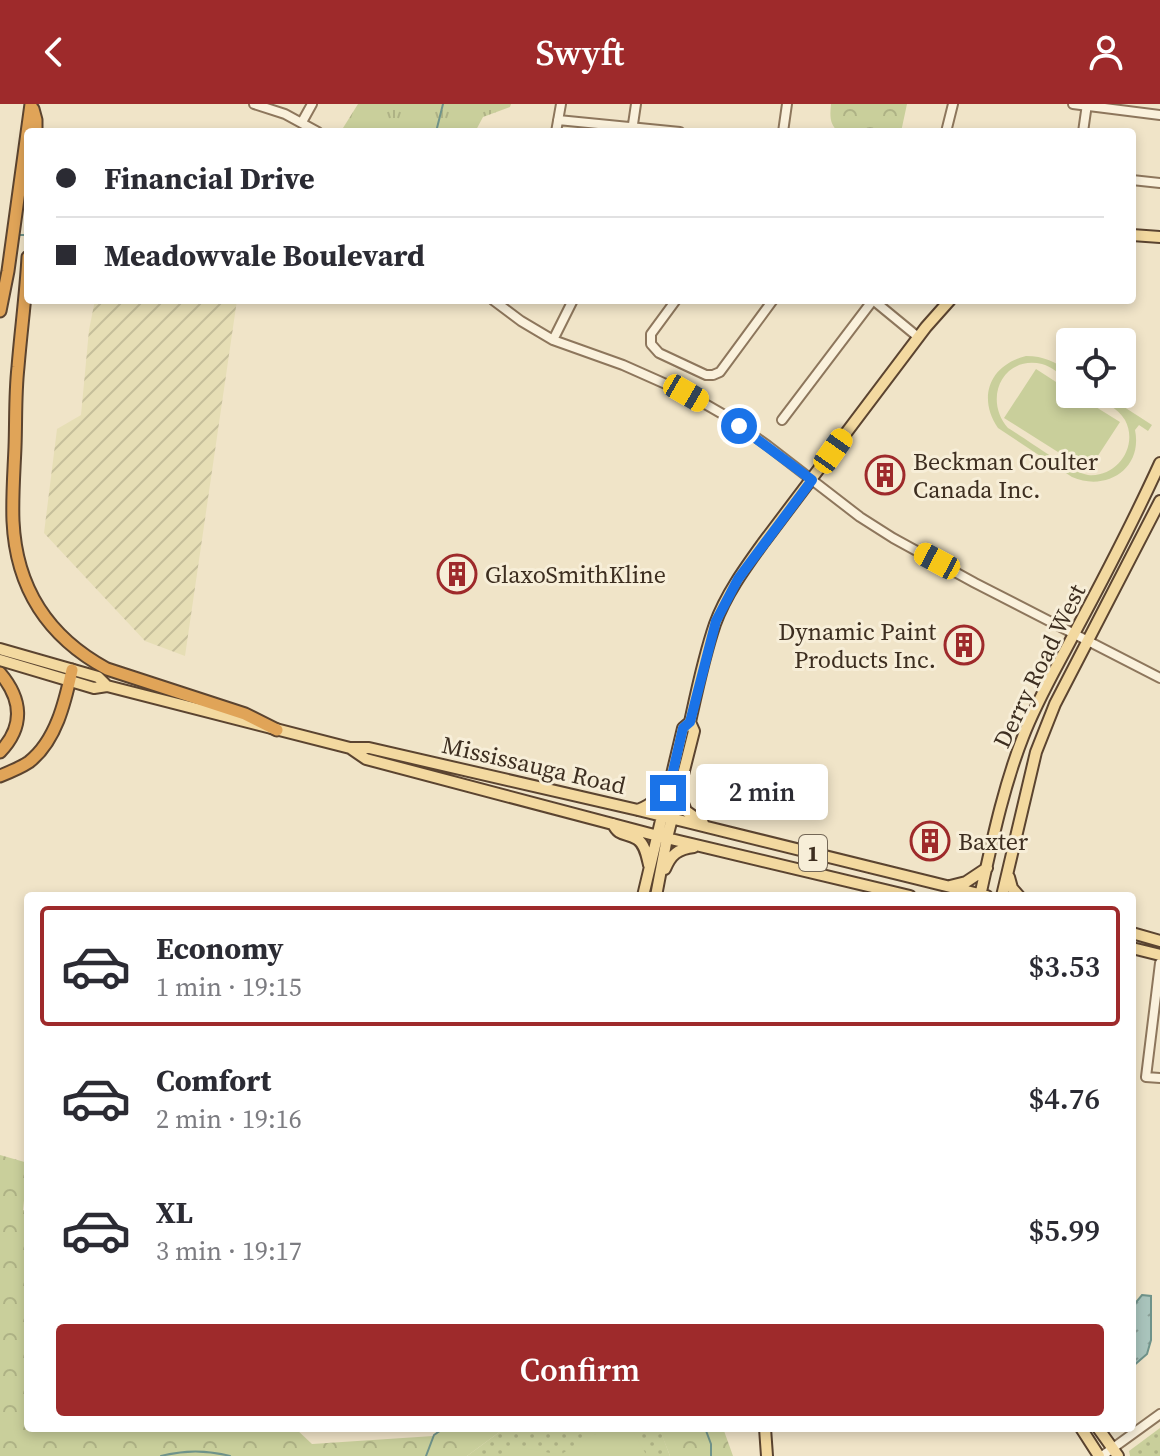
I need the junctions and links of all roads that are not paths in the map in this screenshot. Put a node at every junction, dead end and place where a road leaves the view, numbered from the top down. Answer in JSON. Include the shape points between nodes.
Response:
{"nodes":[{"id":1,"x":31,"y":104,"type":"edge"},
{"id":2,"x":254,"y":104,"type":"edge"},
{"id":3,"x":312,"y":104,"type":"edge"},
{"id":4,"x":561,"y":104,"type":"edge"},
{"id":5,"x":636,"y":104,"type":"edge"},
{"id":6,"x":787,"y":104,"type":"edge"},
{"id":7,"x":953,"y":104,"type":"edge"},
{"id":8,"x":1073,"y":104,"type":"edge"},
{"id":9,"x":1086,"y":105,"type":"edge"},
{"id":10,"x":1160,"y":115,"type":"edge"},
{"id":11,"x":558,"y":120,"type":"junction"},
{"id":12,"x":302,"y":122,"type":"junction"},
{"id":13,"x":28,"y":128,"type":"edge"},
{"id":14,"x":36,"y":128,"type":"edge"},
{"id":15,"x":312,"y":128,"type":"edge"},
{"id":16,"x":557,"y":128,"type":"edge"},
{"id":17,"x":617,"y":128,"type":"edge"},
{"id":18,"x":632,"y":128,"type":"edge"},
{"id":19,"x":784,"y":128,"type":"edge"},
{"id":20,"x":947,"y":128,"type":"edge"},
{"id":21,"x":1083,"y":128,"type":"edge"},
{"id":22,"x":24,"y":152,"type":"edge"},
{"id":23,"x":1136,"y":180,"type":"edge"},
{"id":24,"x":1160,"y":183,"type":"edge"},
{"id":25,"x":1136,"y":235,"type":"edge"},
{"id":26,"x":1160,"y":237,"type":"edge"},
{"id":27,"x":24,"y":300,"type":"edge"},
{"id":28,"x":498,"y":304,"type":"edge"},
{"id":29,"x":571,"y":304,"type":"edge"},
{"id":30,"x":673,"y":304,"type":"edge"},
{"id":31,"x":770,"y":304,"type":"edge"},
{"id":32,"x":870,"y":304,"type":"edge"},
{"id":33,"x":878,"y":304,"type":"edge"},
{"id":34,"x":947,"y":304,"type":"edge"},
{"id":35,"x":0,"y":311,"type":"edge"},
{"id":36,"x":918,"y":337,"type":"junction"},
{"id":37,"x":553,"y":340,"type":"junction"},
{"id":38,"x":782,"y":420,"type":"dead end"},
{"id":39,"x":1160,"y":463,"type":"edge"},
{"id":40,"x":812,"y":480,"type":"junction"},
{"id":41,"x":1160,"y":501,"type":"edge"},
{"id":42,"x":1074,"y":634,"type":"junction"},
{"id":43,"x":1088,"y":642,"type":"junction"},
{"id":44,"x":0,"y":649,"type":"edge"},
{"id":45,"x":0,"y":660,"type":"edge"},
{"id":46,"x":0,"y":673,"type":"edge"},
{"id":47,"x":71,"y":676,"type":"junction"},
{"id":48,"x":1160,"y":678,"type":"edge"},
{"id":49,"x":690,"y":722,"type":"junction"},
{"id":50,"x":277,"y":730,"type":"junction"},
{"id":51,"x":350,"y":748,"type":"junction"},
{"id":52,"x":0,"y":752,"type":"edge"},
{"id":53,"x":673,"y":770,"type":"junction"},
{"id":54,"x":0,"y":776,"type":"edge"},
{"id":55,"x":679,"y":791,"type":"junction"},
{"id":56,"x":638,"y":810,"type":"junction"},
{"id":57,"x":667,"y":818,"type":"junction"},
{"id":58,"x":613,"y":824,"type":"junction"},
{"id":59,"x":707,"y":826,"type":"junction"},
{"id":60,"x":662,"y":837,"type":"junction"},
{"id":61,"x":699,"y":846,"type":"junction"},
{"id":62,"x":650,"y":867,"type":"junction"},
{"id":63,"x":987,"y":868,"type":"junction"},
{"id":64,"x":1008,"y":875,"type":"junction"},
{"id":65,"x":659,"y":877,"type":"junction"},
{"id":66,"x":947,"y":887,"type":"junction"},
{"id":67,"x":644,"y":892,"type":"edge"},
{"id":68,"x":657,"y":892,"type":"edge"},
{"id":69,"x":893,"y":892,"type":"edge"},
{"id":70,"x":970,"y":892,"type":"edge"},
{"id":71,"x":983,"y":892,"type":"edge"},
{"id":72,"x":1003,"y":892,"type":"edge"},
{"id":73,"x":1016,"y":892,"type":"edge"},
{"id":74,"x":1136,"y":934,"type":"edge"},
{"id":75,"x":1160,"y":941,"type":"edge"},
{"id":76,"x":1136,"y":949,"type":"edge"},
{"id":77,"x":1160,"y":955,"type":"edge"},
{"id":78,"x":1160,"y":963,"type":"edge"},
{"id":79,"x":1160,"y":1078,"type":"edge"},
{"id":80,"x":1160,"y":1414,"type":"edge"},
{"id":81,"x":765,"y":1432,"type":"edge"},
{"id":82,"x":1084,"y":1432,"type":"edge"},
{"id":83,"x":1101,"y":1432,"type":"edge"},
{"id":84,"x":1115,"y":1452,"type":"edge"},
{"id":85,"x":767,"y":1456,"type":"edge"},
{"id":86,"x":1101,"y":1456,"type":"edge"}],
"edges":[{"from":1,"to":13,"type":"highway"},
{"from":1,"to":14,"type":"highway"},
{"from":2,"to":12,"type":"street"},
{"from":3,"to":12,"type":"street"},
{"from":4,"to":11,"type":"street"},
{"from":5,"to":18,"type":"street"},
{"from":6,"to":19,"type":"street"},
{"from":7,"to":20,"type":"street"},
{"from":8,"to":9,"type":"street"},
{"from":9,"to":10,"type":"street"},
{"from":9,"to":21,"type":"street"},
{"from":11,"to":16,"type":"street"},
{"from":11,"to":17,"type":"street"},
{"from":12,"to":15,"type":"street"},
{"from":22,"to":35,"type":"highway"},
{"from":23,"to":24,"type":"street"},
{"from":25,"to":26,"type":"main road"},
{"from":27,"to":50,"type":"highway","via":[[13,521],[17,558],[37,607],[63,639],[99,664]]},
{"from":28,"to":37,"type":"street"},
{"from":29,"to":37,"type":"street"},
{"from":30,"to":31,"type":"street","via":[[651,334],[651,344],[659,353],[713,375]]},
{"from":32,"to":38,"type":"street"},
{"from":33,"to":36,"type":"street"},
{"from":34,"to":36,"type":"main road"},
{"from":36,"to":40,"type":"main road"},
{"from":37,"to":40,"type":"street","via":[[686,393]]},
{"from":39,"to":42,"type":"main road","name":"Derry Road West"},
{"from":40,"to":42,"type":"street","via":[[893,538]]},
{"from":40,"to":49,"type":"main road","via":[[738,579],[716,621]]},
{"from":41,"to":43,"type":"main road","name":"Derry Road West"},
{"from":42,"to":43,"type":"street"},
{"from":42,"to":63,"type":"main road","name":"Derry Road West","via":[[1024,734]]},
{"from":43,"to":48,"type":"street"},
{"from":43,"to":64,"type":"main road","name":"Derry Road West","via":[[1043,729]]},
{"from":44,"to":47,"type":"main road","name":"Mississauga Road","number":"1"},
{"from":45,"to":47,"type":"main road","name":"Mississauga Road","number":"1"},
{"from":46,"to":52,"type":"highway","via":[[18,707],[17,726]]},
{"from":47,"to":50,"type":"main road","name":"Mississauga Road","number":"1","via":[[94,688],[107,686]]},
{"from":47,"to":54,"type":"highway","via":[[50,738],[29,762]]},
{"from":49,"to":53,"type":"main road","via":[[683,728]]},
{"from":49,"to":55,"type":"main road","via":[[694,731]]},
{"from":50,"to":51,"type":"main road","name":"Mississauga Road","number":"1"},
{"from":51,"to":56,"type":"main road","name":"Mississauga Road","number":"1"},
{"from":51,"to":58,"type":"main road","name":"Mississauga Road","number":"1","via":[[366,759]]},
{"from":53,"to":56,"type":"main road","via":[[656,800]]},
{"from":53,"to":57,"type":"main road"},
{"from":55,"to":57,"type":"main road"},
{"from":55,"to":59,"type":"main road","via":[[686,811]]},
{"from":56,"to":57,"type":"main road","name":"Mississauga Road","number":"1"},
{"from":57,"to":59,"type":"main road","name":"Mississauga Road","number":"1"},
{"from":57,"to":60,"type":"main road"},
{"from":58,"to":60,"type":"main road","name":"Mississauga Road","number":"1"},
{"from":58,"to":62,"type":"main road","via":[[640,842]]},
{"from":59,"to":66,"type":"main road","name":"Mississauga Road","number":"1"},
{"from":60,"to":61,"type":"main road","name":"Mississauga Road","number":"1"},
{"from":60,"to":62,"type":"main road"},
{"from":60,"to":65,"type":"main road"},
{"from":61,"to":65,"type":"main road","via":[[673,854]]},
{"from":61,"to":69,"type":"main road","name":"Mississauga Road","number":"1"},
{"from":62,"to":67,"type":"main road"},
{"from":63,"to":66,"type":"main road"},
{"from":63,"to":71,"type":"main road","name":"Derry Road West"},
{"from":64,"to":72,"type":"main road","name":"Derry Road West"},
{"from":64,"to":73,"type":"main road"},
{"from":65,"to":68,"type":"main road"},
{"from":66,"to":70,"type":"main road","name":"Mississauga Road","number":"1"},
{"from":74,"to":75,"type":"main road"},
{"from":76,"to":77,"type":"main road"},
{"from":78,"to":79,"type":"street","via":[[1146,1077]]},
{"from":80,"to":84,"type":"street"},
{"from":81,"to":85,"type":"main road"},
{"from":82,"to":86,"type":"main road"},
{"from":83,"to":84,"type":"main road"},
{"from":84,"to":86,"type":"street"}]}
